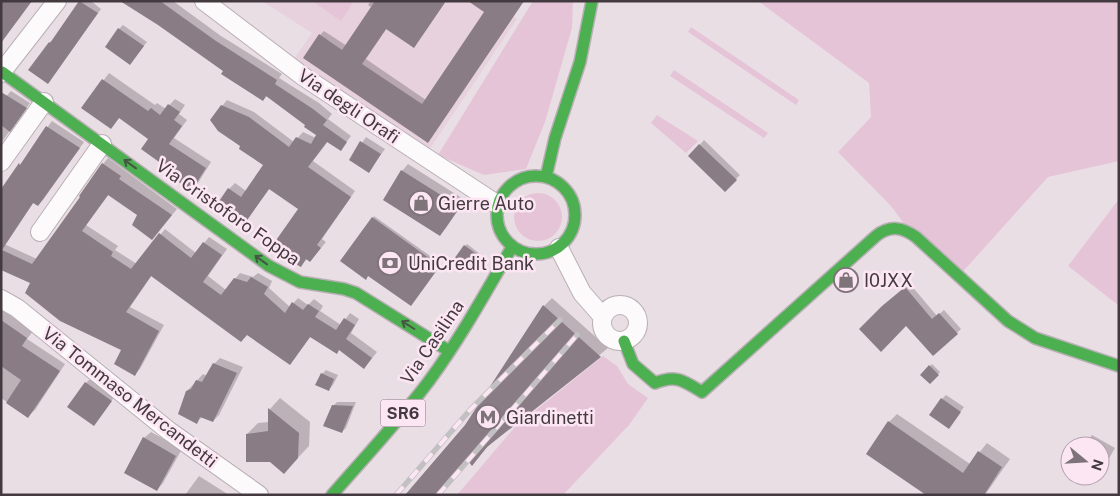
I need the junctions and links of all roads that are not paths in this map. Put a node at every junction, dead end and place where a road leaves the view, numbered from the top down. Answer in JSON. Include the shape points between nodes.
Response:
{"nodes":[{"id":1,"x":57,"y":1,"type":"edge"},
{"id":2,"x":204,"y":1,"type":"edge"},
{"id":3,"x":592,"y":1,"type":"edge"},
{"id":4,"x":2,"y":73,"type":"edge"},
{"id":5,"x":44,"y":102,"type":"junction"},
{"id":6,"x":102,"y":144,"type":"junction"},
{"id":7,"x":1,"y":162,"type":"edge"},
{"id":8,"x":546,"y":177,"type":"junction"},
{"id":9,"x":498,"y":205,"type":"junction"},
{"id":10,"x":40,"y":232,"type":"dead end"},
{"id":11,"x":512,"y":246,"type":"junction"},
{"id":12,"x":559,"y":248,"type":"junction"},
{"id":13,"x":1,"y":299,"type":"edge"},
{"id":14,"x":603,"y":317,"type":"junction"},
{"id":15,"x":624,"y":341,"type":"junction"},
{"id":16,"x":449,"y":351,"type":"junction"},
{"id":17,"x":1119,"y":366,"type":"edge"},
{"id":18,"x":259,"y":495,"type":"edge"},
{"id":19,"x":332,"y":495,"type":"edge"}],
"edges":[{"from":1,"to":4,"type":"street"},
{"from":2,"to":9,"type":"street","name":"Via degli Orafi","via":[[298,72]]},
{"from":3,"to":8,"type":"street","via":[[578,69]]},
{"from":4,"to":5,"type":"street","name":"Via Cristoforo Foppa"},
{"from":5,"to":6,"type":"street","name":"Via Cristoforo Foppa"},
{"from":5,"to":7,"type":"street"},
{"from":6,"to":10,"type":"street"},
{"from":16,"to":6,"type":"street","name":"Via Cristoforo Foppa","one_way":true,"via":[[356,293],[305,283],[283,274]]},
{"from":8,"to":9,"type":"street","via":[[529,176],[517,181],[506,190]]},
{"from":8,"to":12,"type":"street","via":[[564,188],[575,206],[573,229]]},
{"from":9,"to":11,"type":"street","via":[[501,234]]},
{"from":11,"to":12,"type":"street","via":[[534,255]]},
{"from":11,"to":16,"type":"street","name":"Via Casilina","number":"SR6"},
{"from":12,"to":14,"type":"street","via":[[582,293]]},
{"from":13,"to":18,"type":"street","name":"Via Tommaso Mercandetti","via":[[18,308],[169,431]]},
{"from":14,"to":15,"type":"street","via":[[605,334],[614,341]]},
{"from":14,"to":15,"type":"street","via":[[616,306],[632,309],[638,326],[634,335]]},
{"from":15,"to":17,"type":"street","via":[[633,364],[655,383],[673,377],[702,392],[884,229],[895,227],[916,237],[1008,321],[1035,338]]},
{"from":16,"to":19,"type":"street","name":"Via Casilina","number":"SR6","via":[[402,414]]}]}
